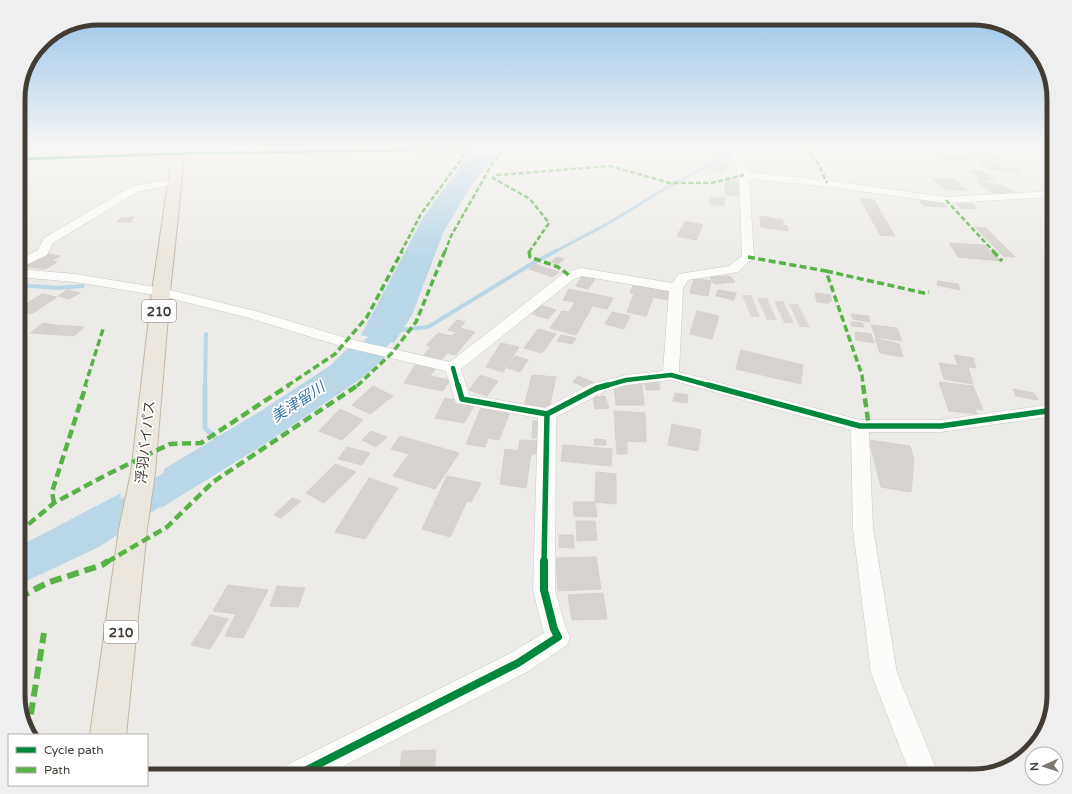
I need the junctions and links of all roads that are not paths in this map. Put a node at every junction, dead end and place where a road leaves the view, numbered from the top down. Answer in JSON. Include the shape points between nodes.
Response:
{"nodes":[{"id":1,"x":148,"y":186,"type":"edge"},
{"id":2,"x":174,"y":186,"type":"edge"},
{"id":3,"x":745,"y":186,"type":"edge"},
{"id":4,"x":847,"y":186,"type":"edge"},
{"id":5,"x":1047,"y":194,"type":"edge"},
{"id":6,"x":25,"y":261,"type":"edge"},
{"id":7,"x":25,"y":274,"type":"edge"},
{"id":8,"x":676,"y":288,"type":"junction"},
{"id":9,"x":161,"y":292,"type":"junction"},
{"id":10,"x":452,"y":368,"type":"junction"},
{"id":11,"x":671,"y":375,"type":"junction"},
{"id":12,"x":1047,"y":411,"type":"edge"},
{"id":13,"x":547,"y":414,"type":"junction"},
{"id":14,"x":860,"y":426,"type":"junction"},
{"id":15,"x":108,"y":734,"type":"edge"},
{"id":16,"x":309,"y":769,"type":"edge"},
{"id":17,"x":922,"y":769,"type":"edge"}],
"edges":[{"from":1,"to":6,"type":"street","via":[[136,188],[48,241],[43,252]]},
{"from":2,"to":9,"type":"highway","name":"浮羽バイパス","number":"210"},
{"from":3,"to":8,"type":"street","via":[[748,257],[733,269],[684,277]]},
{"from":4,"to":5,"type":"street","via":[[946,200]]},
{"from":7,"to":9,"type":"street","via":[[75,278]]},
{"from":8,"to":10,"type":"street","via":[[581,272],[569,276]]},
{"from":8,"to":11,"type":"street"},
{"from":9,"to":10,"type":"street","via":[[254,315],[349,344]]},
{"from":9,"to":15,"type":"highway","name":"浮羽バイパス","number":"210","via":[[143,473],[133,529]]},
{"from":10,"to":13,"type":"street","via":[[462,399]]},
{"from":11,"to":13,"type":"street","via":[[626,380],[597,388]]},
{"from":11,"to":14,"type":"street"},
{"from":12,"to":14,"type":"street","via":[[941,426]]},
{"from":13,"to":16,"type":"street","via":[[544,590],[558,637],[518,663]]},
{"from":14,"to":17,"type":"street","via":[[863,529],[884,673]]}]}
